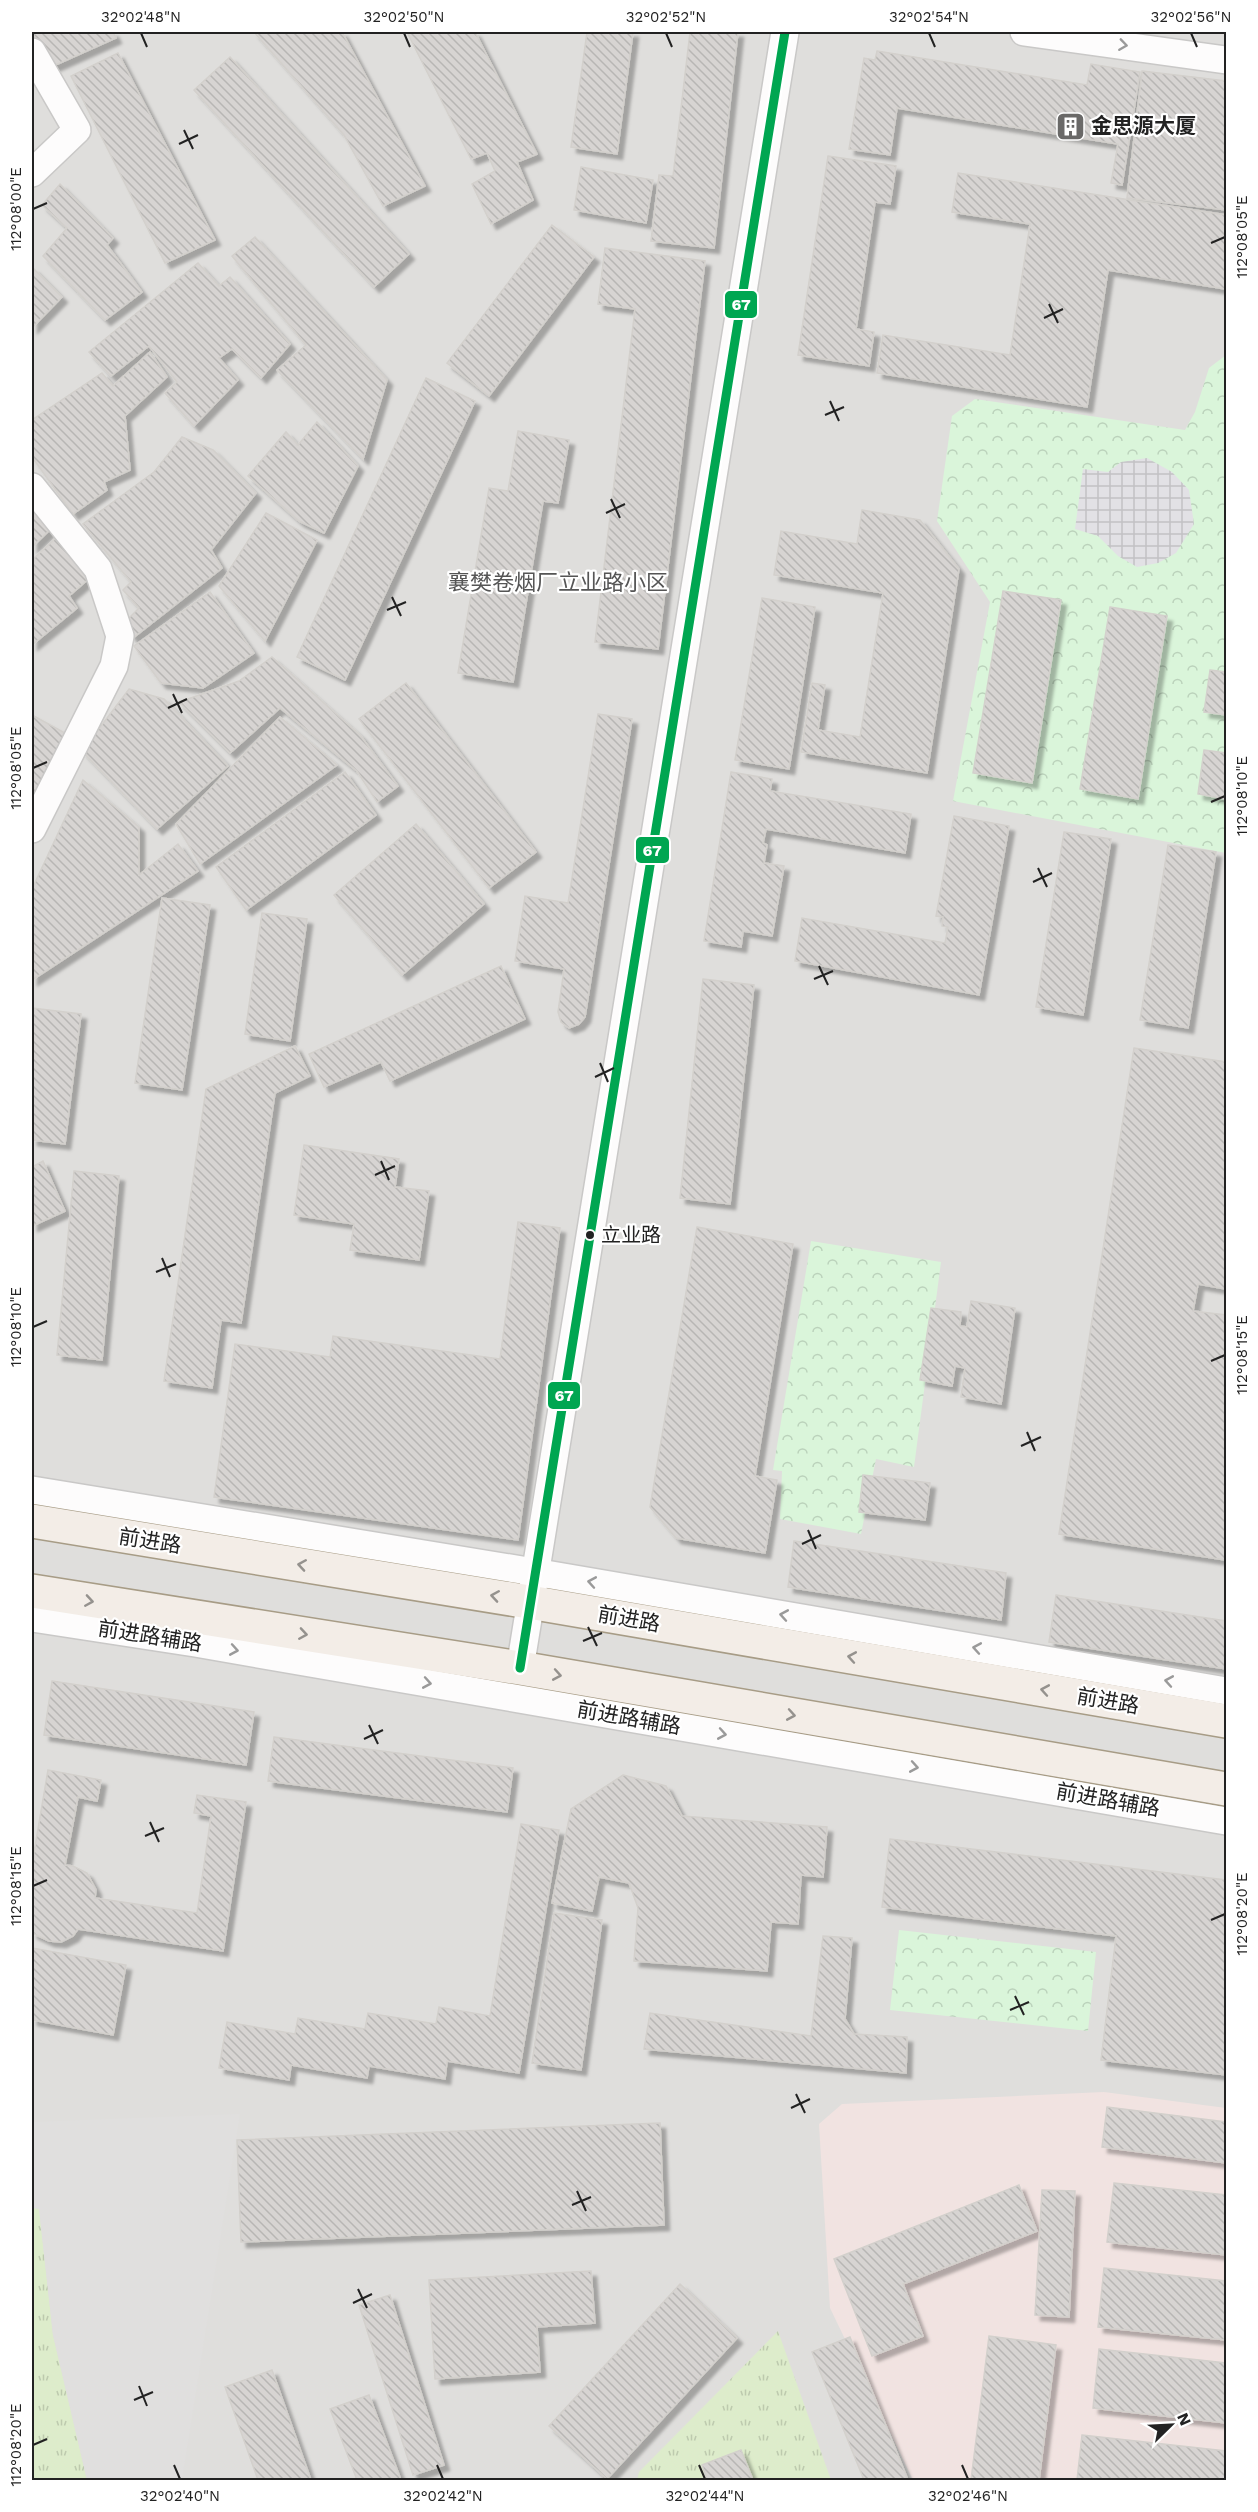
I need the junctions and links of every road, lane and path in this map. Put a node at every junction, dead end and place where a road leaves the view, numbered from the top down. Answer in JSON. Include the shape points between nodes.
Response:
{"nodes":[{"id":1,"x":784,"y":32,"type":"edge"},
{"id":2,"x":1024,"y":32,"type":"edge"},
{"id":3,"x":32,"y":52,"type":"edge"},
{"id":4,"x":1227,"y":60,"type":"edge"},
{"id":5,"x":32,"y":173,"type":"edge"},
{"id":6,"x":32,"y":487,"type":"edge"},
{"id":7,"x":32,"y":829,"type":"edge"},
{"id":8,"x":32,"y":1490,"type":"edge"},
{"id":9,"x":32,"y":1521,"type":"edge"},
{"id":10,"x":532,"y":1587,"type":"junction"},
{"id":11,"x":32,"y":1591,"type":"edge"},
{"id":12,"x":32,"y":1618,"type":"edge"},
{"id":13,"x":520,"y":1668,"type":"junction"},
{"id":14,"x":1227,"y":1691,"type":"edge"},
{"id":15,"x":1227,"y":1721,"type":"edge"},
{"id":16,"x":1227,"y":1790,"type":"edge"},
{"id":17,"x":1227,"y":1821,"type":"edge"}],
"edges":[{"from":1,"to":10,"type":"street"},
{"from":2,"to":4,"type":"street","one_way":true},
{"from":3,"to":5,"type":"street","via":[[77,130]]},
{"from":6,"to":7,"type":"street","via":[[99,569],[120,636],[114,666]]},
{"from":8,"to":10,"type":"street"},
{"from":10,"to":9,"type":"main road","name":"前进路","one_way":true},
{"from":10,"to":13,"type":"street"},
{"from":14,"to":10,"type":"street","one_way":true},
{"from":15,"to":10,"type":"main road","name":"前进路","one_way":true},
{"from":11,"to":13,"type":"main road","one_way":true},
{"from":12,"to":17,"type":"street","name":"前进路辅路","one_way":true},
{"from":13,"to":16,"type":"main road","one_way":true}]}
